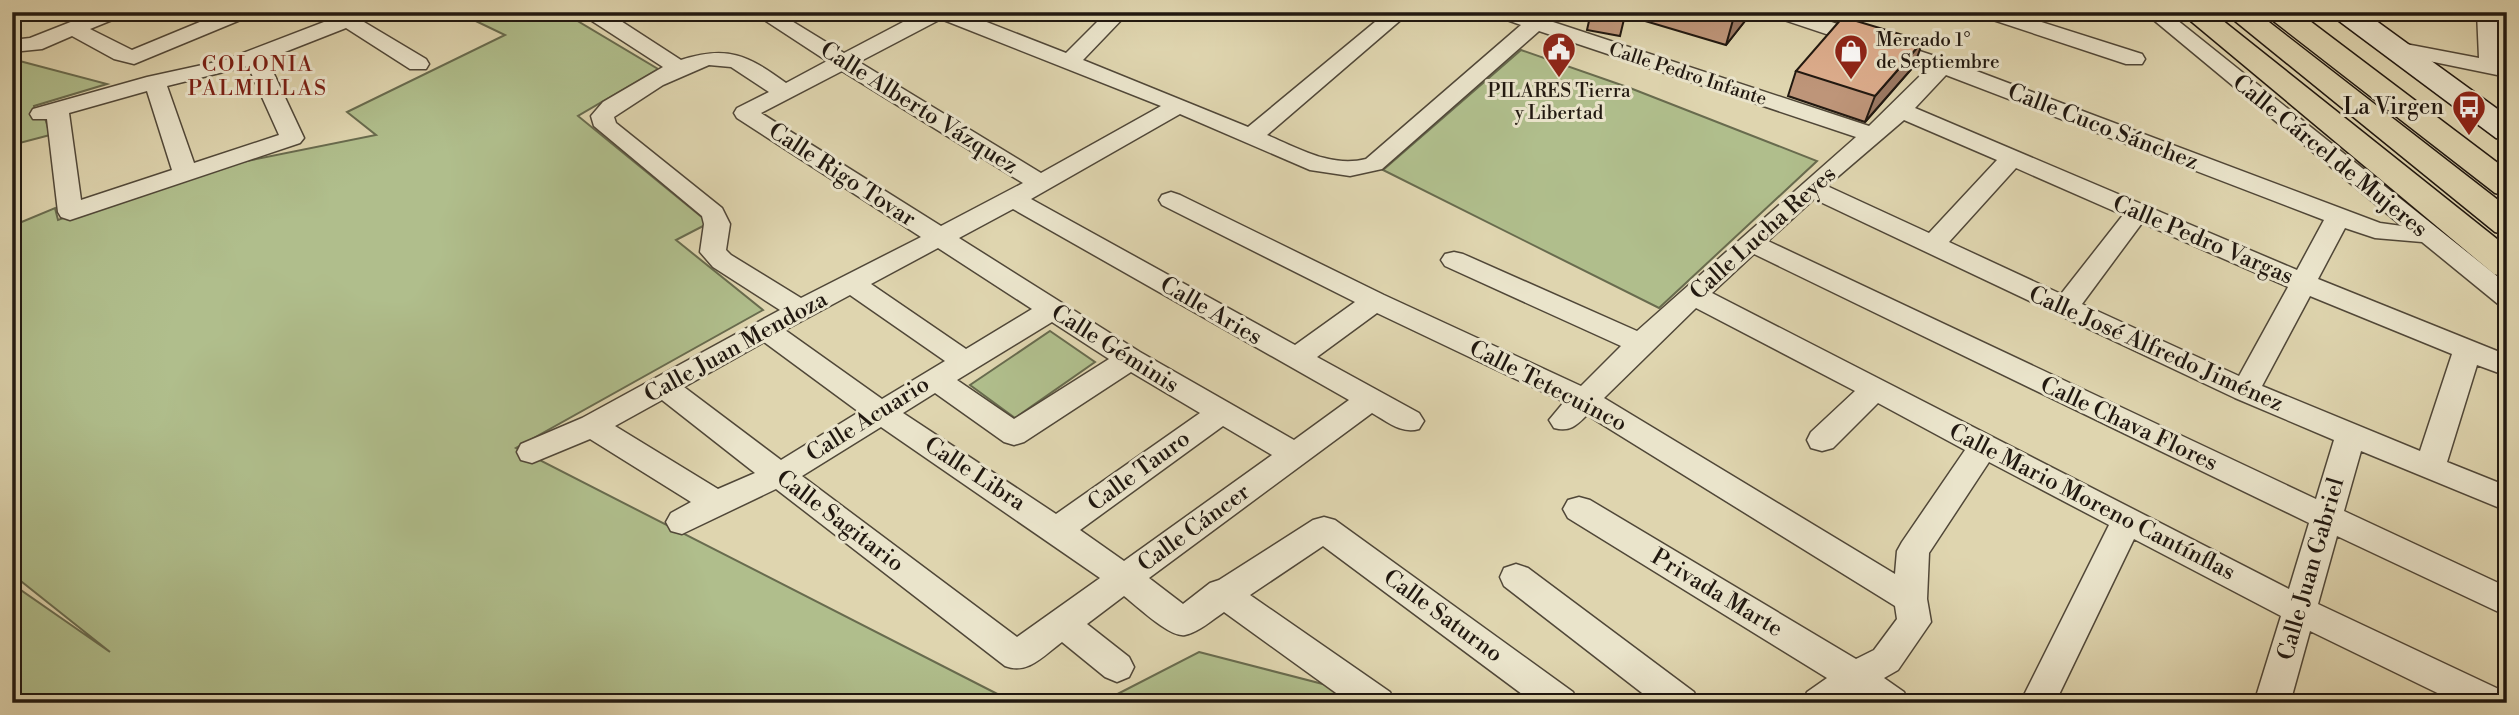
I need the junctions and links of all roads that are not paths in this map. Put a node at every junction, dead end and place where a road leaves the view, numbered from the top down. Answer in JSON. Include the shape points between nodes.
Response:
{"nodes":[{"id":1,"x":115,"y":12,"type":"edge"},
{"id":2,"x":243,"y":12,"type":"edge"},
{"id":3,"x":596,"y":12,"type":"edge"},
{"id":4,"x":762,"y":12,"type":"edge"},
{"id":5,"x":940,"y":12,"type":"edge"},
{"id":6,"x":1119,"y":12,"type":"edge"},
{"id":7,"x":1400,"y":12,"type":"edge"},
{"id":8,"x":1503,"y":12,"type":"edge"},
{"id":9,"x":1779,"y":12,"type":"edge"},
{"id":10,"x":1988,"y":12,"type":"edge"},
{"id":11,"x":2154,"y":12,"type":"edge"},
{"id":12,"x":2170,"y":12,"type":"edge"},
{"id":13,"x":2194,"y":12,"type":"edge"},
{"id":14,"x":2238,"y":12,"type":"edge"},
{"id":15,"x":2280,"y":12,"type":"edge"},
{"id":16,"x":2313,"y":12,"type":"edge"},
{"id":17,"x":2487,"y":12,"type":"edge"},
{"id":18,"x":2350,"y":14,"type":"edge"},
{"id":19,"x":360,"y":17,"type":"edge"},
{"id":20,"x":1543,"y":18,"type":"edge"},
{"id":21,"x":74,"y":29,"type":"junction"},
{"id":22,"x":12,"y":46,"type":"edge"},
{"id":23,"x":2390,"y":47,"type":"junction"},
{"id":24,"x":255,"y":58,"type":"junction"},
{"id":25,"x":2134,"y":58,"type":"dead end"},
{"id":26,"x":844,"y":61,"type":"junction"},
{"id":27,"x":1069,"y":62,"type":"junction"},
{"id":28,"x":418,"y":64,"type":"dead end"},
{"id":29,"x":1942,"y":66,"type":"junction"},
{"id":30,"x":678,"y":68,"type":"junction"},
{"id":31,"x":2499,"y":69,"type":"edge"},
{"id":32,"x":155,"y":82,"type":"junction"},
{"id":33,"x":784,"y":92,"type":"junction"},
{"id":34,"x":2255,"y":97,"type":"junction"},
{"id":35,"x":1179,"y":105,"type":"junction"},
{"id":36,"x":1901,"y":110,"type":"junction"},
{"id":37,"x":2507,"y":131,"type":"edge"},
{"id":38,"x":1873,"y":135,"type":"junction"},
{"id":39,"x":1250,"y":137,"type":"junction"},
{"id":40,"x":2507,"y":156,"type":"edge"},
{"id":41,"x":2011,"y":160,"type":"junction"},
{"id":42,"x":186,"y":173,"type":"junction"},
{"id":43,"x":1040,"y":183,"type":"junction"},
{"id":44,"x":2507,"y":187,"type":"edge"},
{"id":45,"x":1811,"y":188,"type":"junction"},
{"id":46,"x":1013,"y":199,"type":"junction"},
{"id":47,"x":1171,"y":200,"type":"dead end"},
{"id":48,"x":2138,"y":212,"type":"junction"},
{"id":49,"x":2339,"y":216,"type":"junction"},
{"id":50,"x":2507,"y":224,"type":"edge"},
{"id":51,"x":2427,"y":234,"type":"junction"},
{"id":52,"x":939,"y":238,"type":"junction"},
{"id":53,"x":1752,"y":243,"type":"junction"},
{"id":54,"x":1931,"y":246,"type":"junction"},
{"id":55,"x":1454,"y":260,"type":"dead end"},
{"id":56,"x":2507,"y":267,"type":"edge"},
{"id":57,"x":2303,"y":283,"type":"junction"},
{"id":58,"x":852,"y":284,"type":"junction"},
{"id":59,"x":1694,"y":295,"type":"junction"},
{"id":60,"x":2507,"y":298,"type":"edge"},
{"id":61,"x":1375,"y":301,"type":"junction"},
{"id":62,"x":2064,"y":308,"type":"junction"},
{"id":63,"x":800,"y":310,"type":"junction"},
{"id":64,"x":1051,"y":310,"type":"junction"},
{"id":65,"x":766,"y":330,"type":"junction"},
{"id":66,"x":1640,"y":344,"type":"junction"},
{"id":67,"x":2467,"y":350,"type":"junction"},
{"id":68,"x":1130,"y":359,"type":"junction"},
{"id":69,"x":1295,"y":359,"type":"junction"},
{"id":70,"x":964,"y":361,"type":"junction"},
{"id":71,"x":2507,"y":366,"type":"edge"},
{"id":72,"x":935,"y":379,"type":"junction"},
{"id":73,"x":664,"y":387,"type":"junction"},
{"id":74,"x":1874,"y":390,"type":"junction"},
{"id":75,"x":2245,"y":391,"type":"junction"},
{"id":76,"x":1370,"y":400,"type":"junction"},
{"id":77,"x":1574,"y":409,"type":"junction"},
{"id":78,"x":880,"y":411,"type":"junction"},
{"id":79,"x":1220,"y":413,"type":"junction"},
{"id":80,"x":1409,"y":421,"type":"dead end"},
{"id":81,"x":592,"y":426,"type":"junction"},
{"id":82,"x":2350,"y":436,"type":"junction"},
{"id":83,"x":1822,"y":440,"type":"dead end"},
{"id":84,"x":1984,"y":446,"type":"junction"},
{"id":85,"x":532,"y":452,"type":"dead end"},
{"id":86,"x":1295,"y":454,"type":"junction"},
{"id":87,"x":2430,"y":468,"type":"junction"},
{"id":88,"x":779,"y":474,"type":"junction"},
{"id":89,"x":2507,"y":499,"type":"edge"},
{"id":90,"x":716,"y":503,"type":"junction"},
{"id":91,"x":1579,"y":509,"type":"dead end"},
{"id":92,"x":2326,"y":516,"type":"junction"},
{"id":93,"x":2127,"y":520,"type":"junction"},
{"id":94,"x":682,"y":522,"type":"dead end"},
{"id":95,"x":1059,"y":529,"type":"junction"},
{"id":96,"x":1126,"y":577,"type":"junction"},
{"id":97,"x":1516,"y":577,"type":"dead end"},
{"id":98,"x":1223,"y":593,"type":"junction"},
{"id":99,"x":1910,"y":599,"type":"junction"},
{"id":100,"x":2507,"y":602,"type":"edge"},
{"id":101,"x":2299,"y":610,"type":"junction"},
{"id":102,"x":1062,"y":623,"type":"junction"},
{"id":103,"x":1017,"y":656,"type":"joint"},
{"id":104,"x":1117,"y":667,"type":"dead end"},
{"id":105,"x":1854,"y":677,"type":"junction"},
{"id":106,"x":1378,"y":703,"type":"edge"},
{"id":107,"x":1561,"y":703,"type":"edge"},
{"id":108,"x":1682,"y":703,"type":"edge"},
{"id":109,"x":1819,"y":703,"type":"edge"},
{"id":110,"x":1892,"y":703,"type":"edge"},
{"id":111,"x":2038,"y":703,"type":"edge"},
{"id":112,"x":2272,"y":703,"type":"edge"},
{"id":113,"x":2493,"y":703,"type":"edge"}],
"edges":[{"from":1,"to":21,"type":"street"},
{"from":2,"to":21,"type":"street","via":[[134,57]]},
{"from":3,"to":30,"type":"street"},
{"from":4,"to":26,"type":"street","name":"Calle Alberto Vázquez"},
{"from":5,"to":26,"type":"street"},
{"from":5,"to":27,"type":"street"},
{"from":6,"to":27,"type":"street"},
{"from":7,"to":39,"type":"street"},
{"from":8,"to":20,"type":"street","name":"Calle Pedro Infante"},
{"from":9,"to":29,"type":"street","name":"Calle Cuco Sánchez"},
{"from":10,"to":25,"type":"street"},
{"from":11,"to":34,"type":"street","name":"Calle Cárcel de Mujeres"},
{"from":12,"to":34,"type":"street","via":[[2215,49]]},
{"from":13,"to":56,"type":"highway"},
{"from":14,"to":50,"type":"highway"},
{"from":15,"to":44,"type":"highway"},
{"from":16,"to":40,"type":"highway"},
{"from":17,"to":31,"type":"street"},
{"from":18,"to":23,"type":"main road"},
{"from":19,"to":24,"type":"street"},
{"from":19,"to":28,"type":"street"},
{"from":20,"to":38,"type":"street","name":"Calle Pedro Infante"},
{"from":20,"to":39,"type":"street","via":[[1374,164],[1331,168]]},
{"from":21,"to":22,"type":"street","via":[[34,44]]},
{"from":23,"to":31,"type":"street"},
{"from":23,"to":37,"type":"main road"},
{"from":24,"to":32,"type":"street"},
{"from":24,"to":42,"type":"street","via":[[292,138]]},
{"from":26,"to":33,"type":"street"},
{"from":26,"to":43,"type":"street","name":"Calle Alberto Vázquez"},
{"from":27,"to":35,"type":"street"},
{"from":29,"to":36,"type":"street","name":"Calle Lucha Reyes"},
{"from":29,"to":49,"type":"street","name":"Calle Cuco Sánchez"},
{"from":30,"to":33,"type":"street","name":"Calle Rigo Tovar","via":[[724,58],[738,61]]},
{"from":30,"to":63,"type":"street","name":"Calle Rigo Tovar","via":[[611,107],[602,116],[606,126],[713,213],[718,224],[713,252],[722,261]]},
{"from":32,"to":42,"type":"street"},
{"from":32,"to":42,"type":"street","via":[[49,112],[70,212]]},
{"from":33,"to":52,"type":"street","name":"Calle Rigo Tovar","via":[[745,113]]},
{"from":34,"to":51,"type":"street","name":"Calle Cárcel de Mujeres"},
{"from":35,"to":39,"type":"street"},
{"from":35,"to":43,"type":"street","name":"Calle Juan Mendoza"},
{"from":36,"to":38,"type":"street","name":"Calle Lucha Reyes"},
{"from":36,"to":41,"type":"street","name":"Calle Pedro Vargas"},
{"from":38,"to":45,"type":"street","name":"Calle Lucha Reyes"},
{"from":41,"to":48,"type":"street","name":"Calle Pedro Vargas"},
{"from":41,"to":54,"type":"street"},
{"from":43,"to":46,"type":"street","name":"Calle Juan Mendoza"},
{"from":45,"to":53,"type":"street","name":"Calle Lucha Reyes"},
{"from":45,"to":54,"type":"street","name":"Calle José Alfredo Jiménez"},
{"from":46,"to":52,"type":"street","name":"Calle Juan Mendoza"},
{"from":46,"to":69,"type":"street","name":"Calle Aries"},
{"from":47,"to":61,"type":"street","name":"Calle Tetecuinco"},
{"from":48,"to":57,"type":"street","name":"Calle Pedro Vargas"},
{"from":48,"to":62,"type":"street"},
{"from":49,"to":51,"type":"street","name":"Calle Cuco Sánchez","via":[[2375,230]]},
{"from":49,"to":57,"type":"street"},
{"from":51,"to":60,"type":"street","name":"Calle Cárcel de Mujeres"},
{"from":52,"to":58,"type":"street","name":"Calle Juan Mendoza"},
{"from":52,"to":64,"type":"street","name":"Calle Géminis"},
{"from":53,"to":59,"type":"street","name":"Calle Lucha Reyes"},
{"from":53,"to":92,"type":"street","name":"Calle Chava Flores"},
{"from":54,"to":62,"type":"street","name":"Calle José Alfredo Jiménez"},
{"from":55,"to":66,"type":"street"},
{"from":57,"to":67,"type":"street","name":"Calle Pedro Vargas"},
{"from":57,"to":75,"type":"street"},
{"from":58,"to":63,"type":"street","name":"Calle Juan Mendoza"},
{"from":58,"to":70,"type":"street"},
{"from":59,"to":66,"type":"street","name":"Calle Lucha Reyes"},
{"from":59,"to":74,"type":"street","name":"Calle Mario Moreno Cantínflas"},
{"from":61,"to":69,"type":"street"},
{"from":61,"to":77,"type":"street","name":"Calle Tetecuinco"},
{"from":62,"to":75,"type":"street","name":"Calle José Alfredo Jiménez"},
{"from":63,"to":65,"type":"street","name":"Calle Juan Mendoza"},
{"from":64,"to":68,"type":"street","name":"Calle Géminis"},
{"from":64,"to":70,"type":"street","name":"Calle Acuario"},
{"from":65,"to":73,"type":"street","name":"Calle Juan Mendoza"},
{"from":65,"to":78,"type":"street","name":"Calle Libra"},
{"from":66,"to":77,"type":"street","name":"Calle Lucha Reyes"},
{"from":67,"to":71,"type":"street","name":"Calle Pedro Vargas"},
{"from":67,"to":87,"type":"street"},
{"from":68,"to":72,"type":"street","via":[[1014,434]]},
{"from":68,"to":79,"type":"street","name":"Calle Géminis"},
{"from":69,"to":76,"type":"street","name":"Calle Aries"},
{"from":70,"to":72,"type":"street","name":"Calle Acuario"},
{"from":72,"to":78,"type":"street","name":"Calle Acuario"},
{"from":73,"to":81,"type":"street","name":"Calle Juan Mendoza"},
{"from":73,"to":88,"type":"street","name":"Calle Sagitario"},
{"from":74,"to":83,"type":"street"},
{"from":74,"to":84,"type":"street","name":"Calle Mario Moreno Cantínflas"},
{"from":75,"to":82,"type":"street","name":"Calle José Alfredo Jiménez"},
{"from":76,"to":80,"type":"street","name":"Calle Aries"},
{"from":76,"to":86,"type":"street","name":"Calle Cáncer"},
{"from":77,"to":99,"type":"street","name":"Calle Tetecuinco"},
{"from":78,"to":88,"type":"street","name":"Calle Acuario"},
{"from":78,"to":95,"type":"street","name":"Calle Libra"},
{"from":79,"to":86,"type":"street","name":"Calle Géminis"},
{"from":79,"to":95,"type":"street","name":"Calle Tauro"},
{"from":81,"to":85,"type":"street","name":"Calle Juan Mendoza"},
{"from":81,"to":90,"type":"street"},
{"from":82,"to":87,"type":"street","name":"Calle José Alfredo Jiménez"},
{"from":82,"to":92,"type":"street","name":"Calle Juan Gabriel"},
{"from":84,"to":93,"type":"street","name":"Calle Mario Moreno Cantínflas"},
{"from":84,"to":99,"type":"street","via":[[1913,551]]},
{"from":86,"to":96,"type":"street","name":"Calle Cáncer"},
{"from":87,"to":89,"type":"street","name":"Calle José Alfredo Jiménez"},
{"from":88,"to":90,"type":"street","name":"Calle Acuario"},
{"from":88,"to":103,"type":"street","name":"Calle Sagitario"},
{"from":90,"to":94,"type":"street","name":"Calle Acuario"},
{"from":91,"to":105,"type":"street","name":"Privada Marte"},
{"from":92,"to":100,"type":"street","name":"Calle Chava Flores"},
{"from":92,"to":101,"type":"street","name":"Calle Juan Gabriel"},
{"from":93,"to":101,"type":"street","name":"Calle Mario Moreno Cantínflas"},
{"from":93,"to":111,"type":"street"},
{"from":95,"to":96,"type":"street","name":"Calle Libra"},
{"from":96,"to":98,"type":"street","name":"Calle Libra","via":[[1182,622]]},
{"from":96,"to":102,"type":"street","name":"Calle Cáncer"},
{"from":97,"to":108,"type":"street"},
{"from":98,"to":106,"type":"street"},
{"from":98,"to":107,"type":"street","name":"Calle Saturno","via":[[1324,529]]},
{"from":99,"to":105,"type":"street","via":[[1914,622],[1885,660]]},
{"from":101,"to":112,"type":"street","name":"Calle Juan Gabriel"},
{"from":101,"to":113,"type":"street","name":"Calle Mario Moreno Cantínflas"},
{"from":102,"to":103,"type":"street","name":"Calle Cáncer"},
{"from":102,"to":104,"type":"street"},
{"from":105,"to":109,"type":"street"},
{"from":105,"to":110,"type":"street","name":"Privada Marte"}]}
